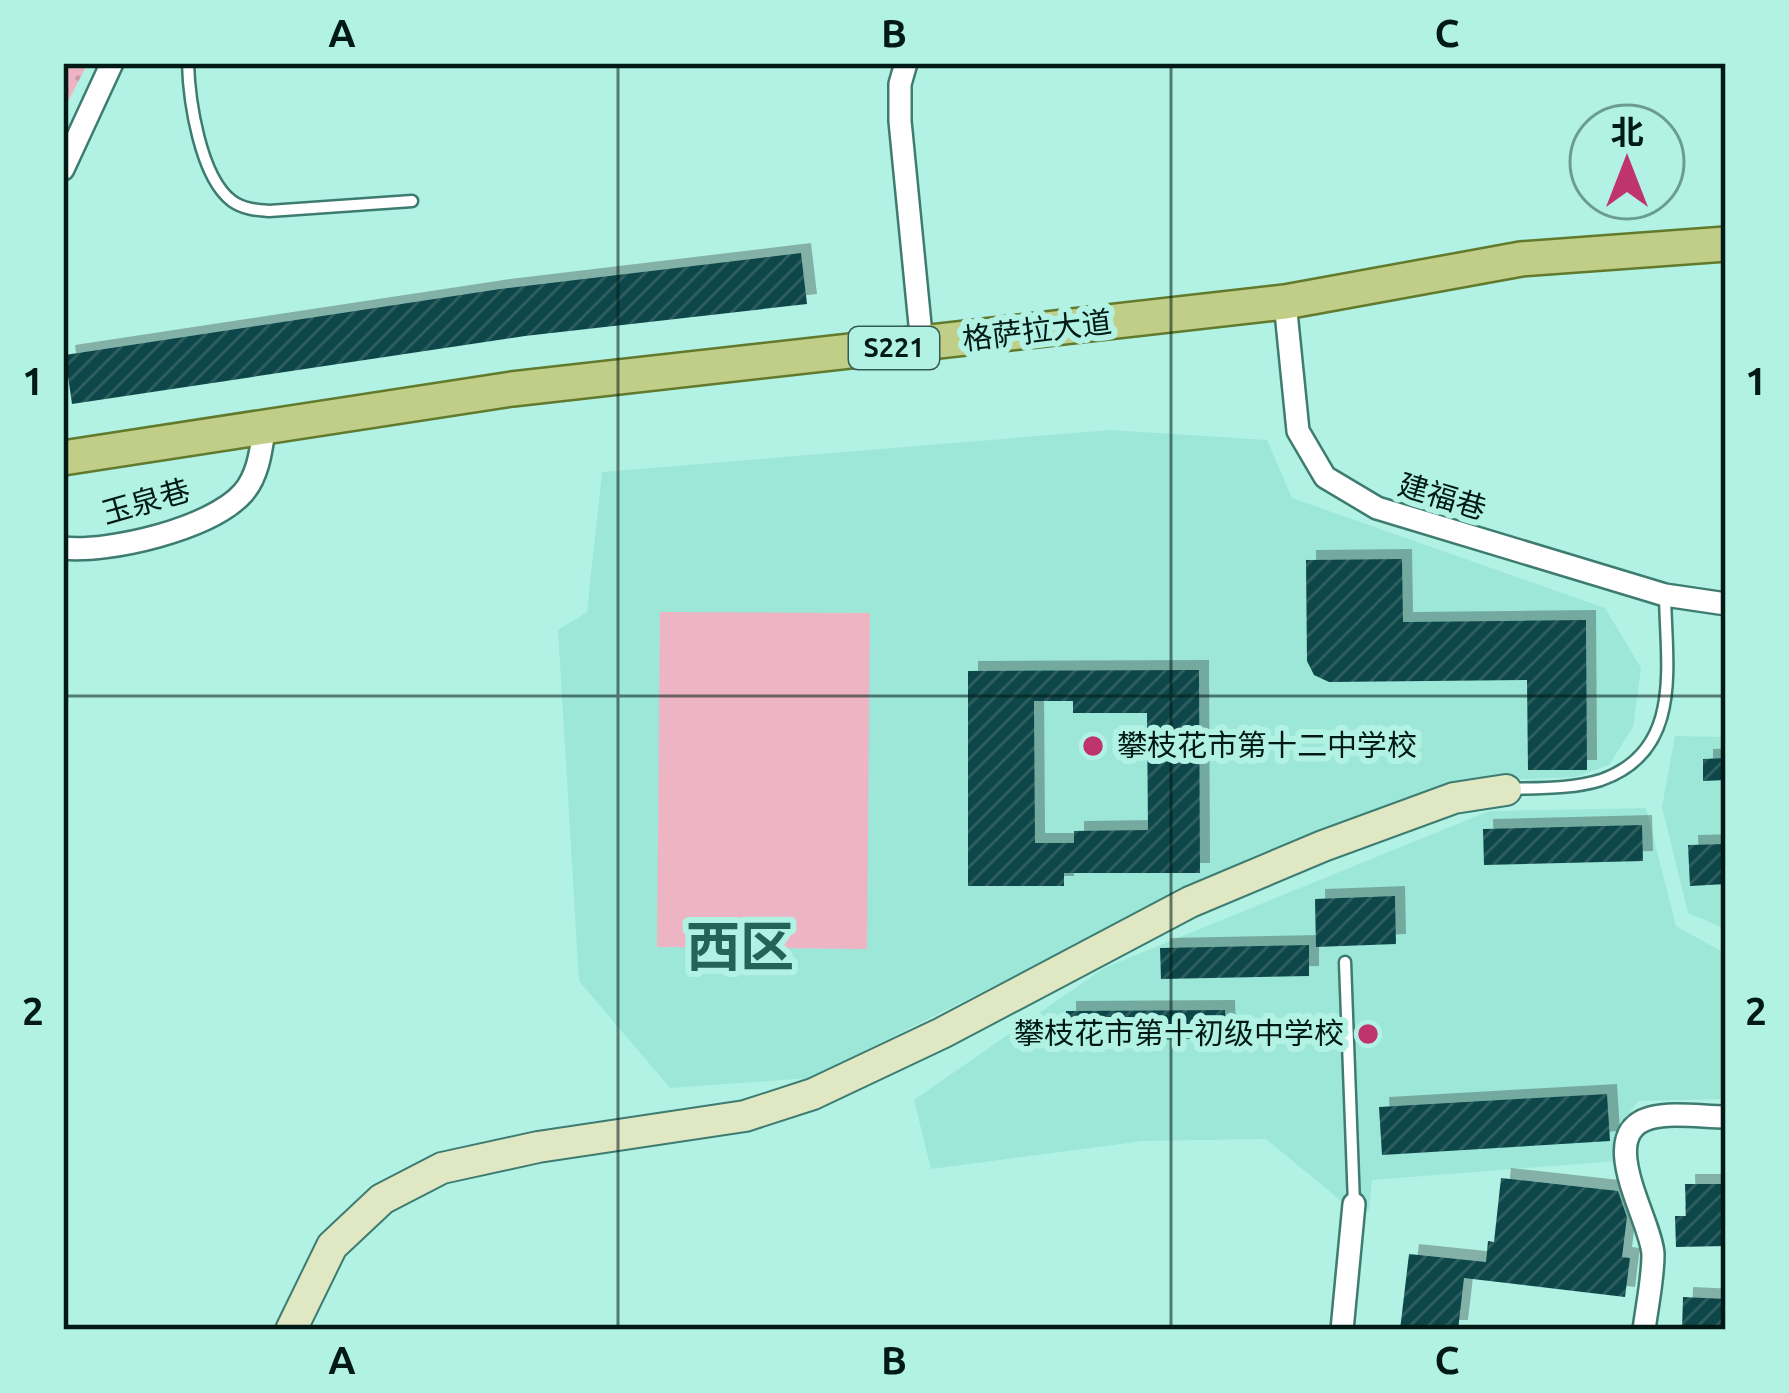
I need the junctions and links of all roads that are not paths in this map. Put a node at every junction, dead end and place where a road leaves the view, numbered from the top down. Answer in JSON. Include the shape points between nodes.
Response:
{"nodes":[{"id":1,"x":112,"y":63,"type":"edge"},
{"id":2,"x":188,"y":63,"type":"edge"},
{"id":3,"x":906,"y":63,"type":"edge"},
{"id":4,"x":63,"y":169,"type":"edge"},
{"id":5,"x":412,"y":201,"type":"dead end"},
{"id":6,"x":1726,"y":244,"type":"edge"},
{"id":7,"x":1285,"y":302,"type":"junction"},
{"id":8,"x":922,"y":345,"type":"junction"},
{"id":9,"x":264,"y":430,"type":"junction"},
{"id":10,"x":63,"y":458,"type":"edge"},
{"id":11,"x":63,"y":548,"type":"edge"},
{"id":12,"x":1665,"y":595,"type":"junction"},
{"id":13,"x":1726,"y":604,"type":"edge"},
{"id":14,"x":1506,"y":790,"type":"joint"},
{"id":15,"x":1345,"y":962,"type":"dead end"},
{"id":16,"x":1726,"y":1117,"type":"edge"},
{"id":17,"x":1354,"y":1204,"type":"joint"},
{"id":18,"x":292,"y":1330,"type":"edge"},
{"id":19,"x":1342,"y":1330,"type":"edge"},
{"id":20,"x":1644,"y":1330,"type":"edge"}],
"edges":[{"from":1,"to":4,"type":"street"},
{"from":2,"to":5,"type":"lane","via":[[208,165],[231,200],[269,212]]},
{"from":3,"to":8,"type":"street","via":[[900,121]]},
{"from":6,"to":7,"type":"main road","name":"格萨拉大道","number":"S221","via":[[1521,259]]},
{"from":7,"to":8,"type":"main road","name":"格萨拉大道","number":"S221"},
{"from":7,"to":12,"type":"street","name":"建福巷","via":[[1298,431],[1324,477],[1377,508]]},
{"from":8,"to":9,"type":"main road","name":"格萨拉大道","number":"S221","via":[[512,389]]},
{"from":9,"to":10,"type":"main road","name":"格萨拉大道","number":"S221"},
{"from":9,"to":11,"type":"street","name":"玉泉巷","via":[[245,491],[220,512],[141,540]]},
{"from":12,"to":13,"type":"street","name":"建福巷"},
{"from":12,"to":14,"type":"lane","via":[[1666,702],[1656,738],[1634,764],[1599,781]]},
{"from":14,"to":18,"type":"street","via":[[1454,798],[1190,902],[813,1094],[746,1116],[442,1168],[382,1198],[332,1246]]},
{"from":15,"to":17,"type":"lane"},
{"from":16,"to":20,"type":"street","via":[[1652,1117],[1625,1141],[1653,1252]]},
{"from":17,"to":19,"type":"street"}]}
